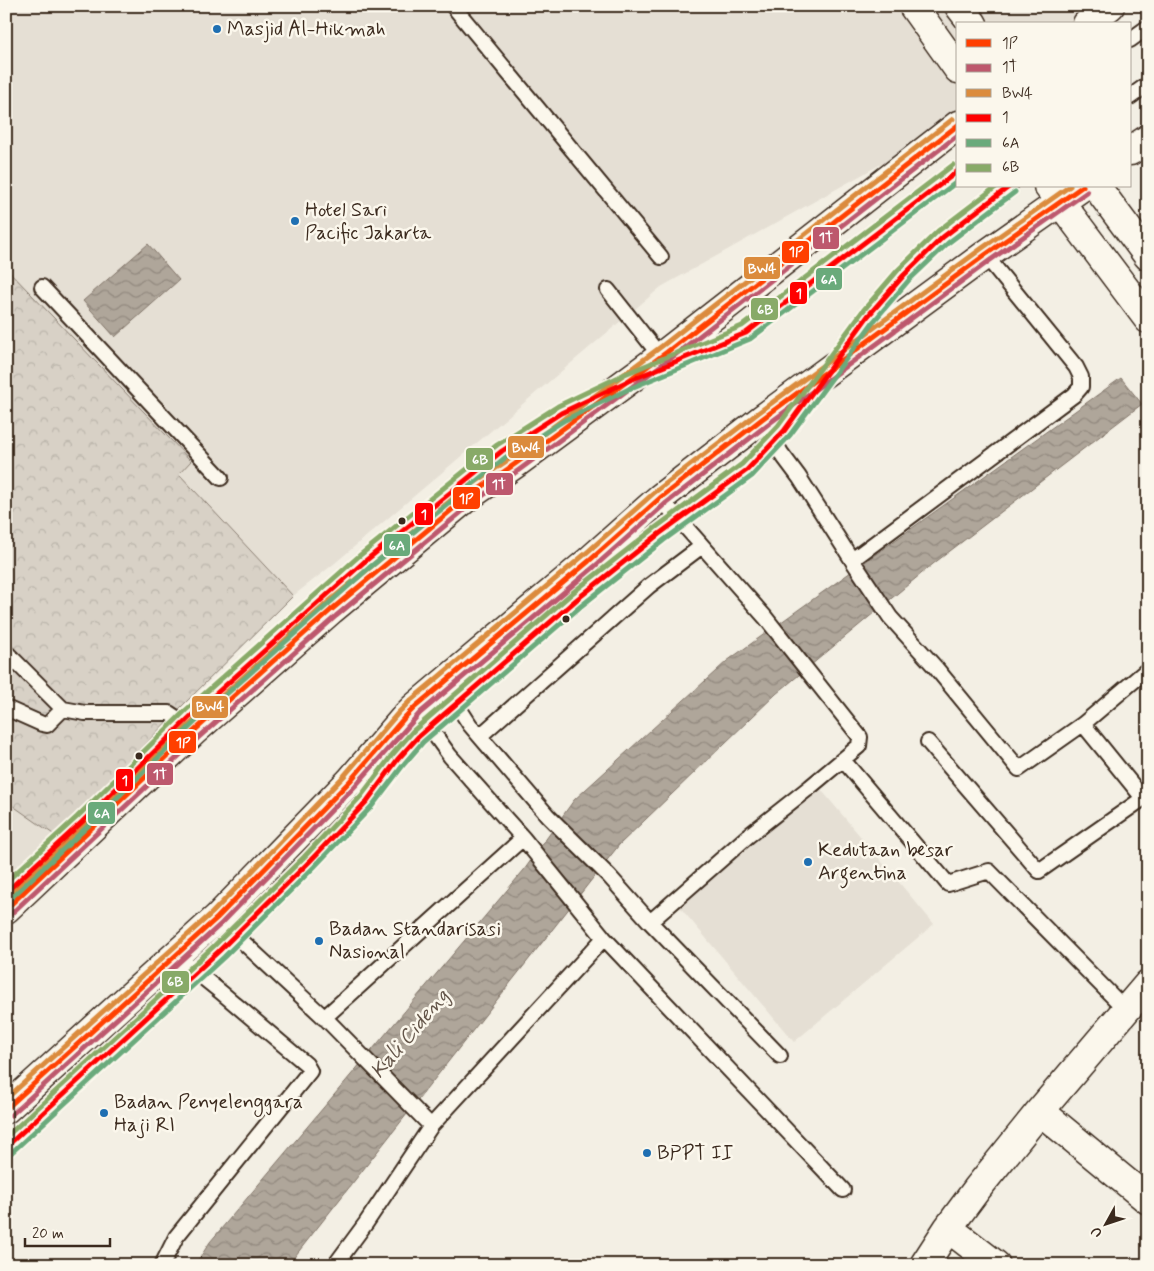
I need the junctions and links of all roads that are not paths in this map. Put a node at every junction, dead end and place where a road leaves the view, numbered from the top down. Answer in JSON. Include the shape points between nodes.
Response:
{"nodes":[{"id":1,"x":453,"y":6,"type":"edge"},
{"id":2,"x":913,"y":6,"type":"edge"},
{"id":3,"x":959,"y":6,"type":"edge"},
{"id":4,"x":1110,"y":6,"type":"edge"},
{"id":5,"x":971,"y":22,"type":"edge"},
{"id":6,"x":1090,"y":22,"type":"edge"},
{"id":7,"x":1148,"y":27,"type":"edge"},
{"id":8,"x":1132,"y":39,"type":"edge"},
{"id":9,"x":956,"y":66,"type":"edge"},
{"id":10,"x":1148,"y":84,"type":"edge"},
{"id":11,"x":1132,"y":96,"type":"edge"},
{"id":12,"x":956,"y":127,"type":"edge"},
{"id":13,"x":1148,"y":138,"type":"edge"},
{"id":14,"x":1132,"y":150,"type":"edge"},
{"id":15,"x":956,"y":173,"type":"edge"},
{"id":16,"x":1007,"y":188,"type":"edge"},
{"id":17,"x":1076,"y":188,"type":"edge"},
{"id":18,"x":1097,"y":188,"type":"edge"},
{"id":19,"x":1054,"y":194,"type":"edge"},
{"id":20,"x":985,"y":255,"type":"junction"},
{"id":21,"x":1148,"y":256,"type":"edge"},
{"id":22,"x":661,"y":257,"type":"dead end"},
{"id":23,"x":42,"y":287,"type":"dead end"},
{"id":24,"x":608,"y":290,"type":"dead end"},
{"id":25,"x":1148,"y":319,"type":"edge"},
{"id":26,"x":661,"y":357,"type":"junction"},
{"id":27,"x":828,"y":370,"type":"junction"},
{"id":28,"x":628,"y":381,"type":"junction"},
{"id":29,"x":768,"y":430,"type":"junction"},
{"id":30,"x":221,"y":478,"type":"dead end"},
{"id":31,"x":660,"y":498,"type":"junction"},
{"id":32,"x":679,"y":519,"type":"junction"},
{"id":33,"x":702,"y":546,"type":"junction"},
{"id":34,"x":852,"y":562,"type":"junction"},
{"id":35,"x":6,"y":652,"type":"edge"},
{"id":36,"x":1148,"y":669,"type":"edge"},
{"id":37,"x":450,"y":693,"type":"junction"},
{"id":38,"x":6,"y":708,"type":"edge"},
{"id":39,"x":63,"y":709,"type":"junction"},
{"id":40,"x":422,"y":717,"type":"junction"},
{"id":41,"x":1083,"y":724,"type":"junction"},
{"id":42,"x":189,"y":728,"type":"junction"},
{"id":43,"x":480,"y":736,"type":"junction"},
{"id":44,"x":928,"y":742,"type":"dead end"},
{"id":45,"x":842,"y":760,"type":"junction"},
{"id":46,"x":1145,"y":796,"type":"edge"},
{"id":47,"x":524,"y":840,"type":"junction"},
{"id":48,"x":6,"y":892,"type":"edge"},
{"id":49,"x":6,"y":909,"type":"edge"},
{"id":50,"x":650,"y":922,"type":"junction"},
{"id":51,"x":226,"y":926,"type":"junction"},
{"id":52,"x":603,"y":937,"type":"junction"},
{"id":53,"x":175,"y":955,"type":"junction"},
{"id":54,"x":196,"y":972,"type":"junction"},
{"id":55,"x":1148,"y":984,"type":"edge"},
{"id":56,"x":1126,"y":1010,"type":"junction"},
{"id":57,"x":326,"y":1020,"type":"junction"},
{"id":58,"x":780,"y":1056,"type":"dead end"},
{"id":59,"x":6,"y":1109,"type":"edge"},
{"id":60,"x":1040,"y":1111,"type":"junction"},
{"id":61,"x":429,"y":1124,"type":"junction"},
{"id":62,"x":6,"y":1147,"type":"edge"},
{"id":63,"x":843,"y":1190,"type":"dead end"},
{"id":64,"x":1148,"y":1200,"type":"edge"},
{"id":65,"x":948,"y":1228,"type":"junction"},
{"id":66,"x":162,"y":1265,"type":"edge"},
{"id":67,"x":335,"y":1265,"type":"edge"},
{"id":68,"x":924,"y":1265,"type":"edge"},
{"id":69,"x":996,"y":1265,"type":"edge"}],
"edges":[{"from":1,"to":22,"type":"lane"},
{"from":2,"to":9,"type":"main road"},
{"from":3,"to":5,"type":"main road"},
{"from":4,"to":6,"type":"main road"},
{"from":7,"to":8,"type":"lane"},
{"from":10,"to":11,"type":"lane"},
{"from":12,"to":26,"type":"main road"},
{"from":13,"to":14,"type":"main road"},
{"from":15,"to":28,"type":"lane","via":[[746,333]]},
{"from":16,"to":27,"type":"lane","via":[[943,237],[904,275]]},
{"from":17,"to":19,"type":"main road"},
{"from":18,"to":21,"type":"main road"},
{"from":19,"to":20,"type":"main road"},
{"from":19,"to":25,"type":"main road"},
{"from":20,"to":27,"type":"main road"},
{"from":20,"to":34,"type":"lane","via":[[1076,368],[1081,377],[1081,387]]},
{"from":23,"to":30,"type":"lane"},
{"from":24,"to":26,"type":"lane"},
{"from":26,"to":28,"type":"main road"},
{"from":27,"to":29,"type":"main road"},
{"from":28,"to":42,"type":"main road","via":[[466,498]]},
{"from":29,"to":31,"type":"main road"},
{"from":29,"to":32,"type":"lane","via":[[747,470]]},
{"from":29,"to":34,"type":"lane"},
{"from":31,"to":32,"type":"lane"},
{"from":31,"to":37,"type":"main road"},
{"from":32,"to":33,"type":"lane"},
{"from":32,"to":37,"type":"lane"},
{"from":33,"to":43,"type":"lane","via":[[649,586]]},
{"from":33,"to":45,"type":"lane","via":[[765,617],[860,737],[858,746]]},
{"from":34,"to":41,"type":"lane","via":[[890,617],[1019,768]]},
{"from":35,"to":39,"type":"lane"},
{"from":36,"to":41,"type":"lane"},
{"from":37,"to":40,"type":"main road"},
{"from":37,"to":43,"type":"lane"},
{"from":38,"to":39,"type":"lane","via":[[47,725]]},
{"from":39,"to":42,"type":"lane","via":[[85,713],[169,712]]},
{"from":40,"to":47,"type":"lane","via":[[450,756]]},
{"from":40,"to":51,"type":"main road","via":[[405,716]]},
{"from":41,"to":46,"type":"lane"},
{"from":42,"to":48,"type":"lane"},
{"from":42,"to":49,"type":"main road"},
{"from":43,"to":50,"type":"lane","via":[[548,816]]},
{"from":44,"to":46,"type":"lane","via":[[1039,871]]},
{"from":45,"to":50,"type":"lane","via":[[748,836]]},
{"from":45,"to":56,"type":"lane","via":[[948,884],[989,871]]},
{"from":47,"to":52,"type":"lane"},
{"from":47,"to":57,"type":"lane"},
{"from":50,"to":58,"type":"lane"},
{"from":51,"to":53,"type":"main road"},
{"from":51,"to":54,"type":"lane"},
{"from":51,"to":57,"type":"lane"},
{"from":52,"to":61,"type":"lane"},
{"from":52,"to":63,"type":"lane"},
{"from":53,"to":54,"type":"lane"},
{"from":53,"to":59,"type":"main road"},
{"from":54,"to":62,"type":"lane"},
{"from":54,"to":66,"type":"lane","via":[[306,1064],[310,1071],[176,1237]]},
{"from":55,"to":56,"type":"main road"},
{"from":56,"to":60,"type":"main road"},
{"from":57,"to":61,"type":"lane"},
{"from":60,"to":64,"type":"main road"},
{"from":60,"to":65,"type":"main road"},
{"from":61,"to":67,"type":"lane"},
{"from":65,"to":68,"type":"main road"},
{"from":65,"to":69,"type":"main road"}]}
